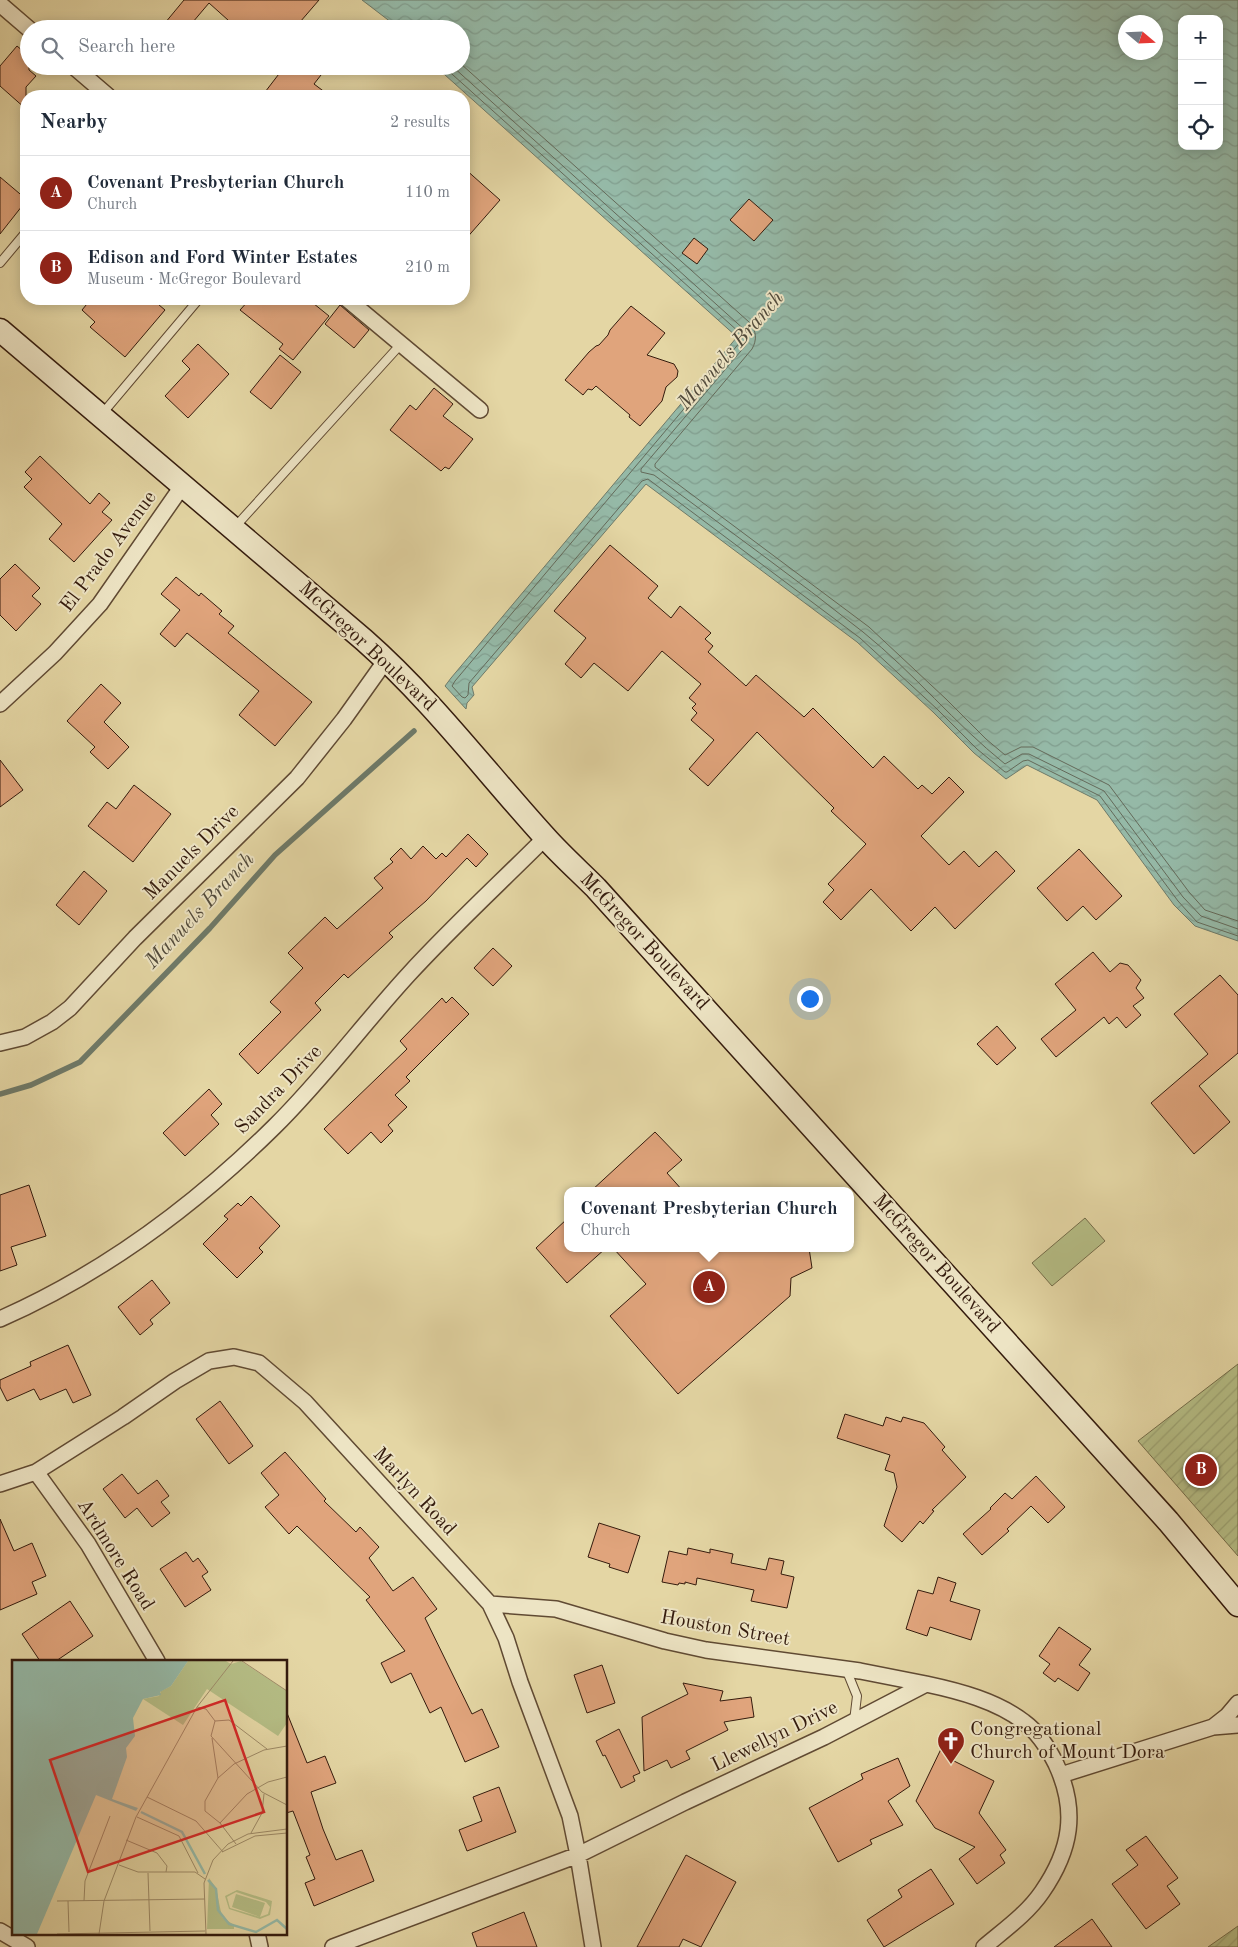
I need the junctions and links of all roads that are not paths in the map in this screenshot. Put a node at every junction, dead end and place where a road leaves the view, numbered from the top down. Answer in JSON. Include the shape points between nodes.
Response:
{"nodes":[{"id":1,"x":0,"y":4,"type":"edge"},
{"id":2,"x":20,"y":21,"type":"edge"},
{"id":3,"x":84,"y":75,"type":"edge"},
{"id":4,"x":101,"y":90,"type":"edge"},
{"id":5,"x":20,"y":239,"type":"edge"},
{"id":6,"x":0,"y":263,"type":"edge"},
{"id":7,"x":194,"y":305,"type":"edge"},
{"id":8,"x":354,"y":305,"type":"edge"},
{"id":9,"x":0,"y":330,"type":"edge"},
{"id":10,"x":401,"y":344,"type":"junction"},
{"id":11,"x":480,"y":410,"type":"dead end"},
{"id":12,"x":100,"y":417,"type":"junction"},
{"id":13,"x":183,"y":485,"type":"junction"},
{"id":14,"x":234,"y":528,"type":"junction"},
{"id":15,"x":386,"y":660,"type":"junction"},
{"id":16,"x":0,"y":704,"type":"edge"},
{"id":17,"x":546,"y":838,"type":"junction"},
{"id":18,"x":0,"y":1043,"type":"edge"},
{"id":19,"x":0,"y":1319,"type":"edge"},
{"id":20,"x":36,"y":1472,"type":"junction"},
{"id":21,"x":0,"y":1484,"type":"edge"},
{"id":22,"x":490,"y":1604,"type":"junction"},
{"id":23,"x":1238,"y":1605,"type":"edge"},
{"id":24,"x":156,"y":1660,"type":"edge"},
{"id":25,"x":846,"y":1668,"type":"junction"},
{"id":26,"x":926,"y":1684,"type":"junction"},
{"id":27,"x":1238,"y":1703,"type":"edge"},
{"id":28,"x":854,"y":1721,"type":"junction"},
{"id":29,"x":1238,"y":1725,"type":"edge"},
{"id":30,"x":1213,"y":1727,"type":"junction"},
{"id":31,"x":1061,"y":1775,"type":"junction"},
{"id":32,"x":578,"y":1855,"type":"junction"},
{"id":33,"x":0,"y":1931,"type":"edge"},
{"id":34,"x":257,"y":1934,"type":"edge"},
{"id":35,"x":27,"y":1947,"type":"edge"},
{"id":36,"x":260,"y":1947,"type":"edge"},
{"id":37,"x":334,"y":1947,"type":"edge"},
{"id":38,"x":594,"y":1947,"type":"edge"},
{"id":39,"x":984,"y":1947,"type":"edge"}],
"edges":[{"from":1,"to":2,"type":"street"},
{"from":3,"to":4,"type":"street"},
{"from":5,"to":6,"type":"lane"},
{"from":7,"to":12,"type":"lane"},
{"from":8,"to":10,"type":"street"},
{"from":9,"to":12,"type":"main road","name":"McGregor Boulevard"},
{"from":10,"to":11,"type":"street"},
{"from":10,"to":14,"type":"lane"},
{"from":12,"to":13,"type":"main road","name":"McGregor Boulevard"},
{"from":13,"to":14,"type":"main road","name":"McGregor Boulevard"},
{"from":13,"to":16,"type":"street","name":"El Prado Avenue","via":[[100,604]]},
{"from":14,"to":15,"type":"main road","name":"McGregor Boulevard"},
{"from":15,"to":17,"type":"main road","name":"McGregor Boulevard","via":[[434,708]]},
{"from":15,"to":18,"type":"street","name":"Manuels Drive","via":[[297,778],[135,938],[70,1008],[25,1037]]},
{"from":17,"to":19,"type":"street","name":"Sandra Drive","via":[[410,972],[275,1126],[216,1180],[132,1245],[88,1274],[41,1301]]},
{"from":17,"to":23,"type":"main road","name":"McGregor Boulevard","via":[[596,888],[809,1123],[1168,1521]]},
{"from":20,"to":21,"type":"street","name":"Marlyn Road"},
{"from":20,"to":22,"type":"street","name":"Marlyn Road","via":[[209,1362],[234,1357],[259,1364],[305,1402]]},
{"from":20,"to":24,"type":"street","name":"Ardmore Road","via":[[88,1544]]},
{"from":22,"to":25,"type":"street","name":"Houston Street","via":[[556,1609],[706,1650]]},
{"from":22,"to":32,"type":"street","name":"Marlyn Road","via":[[506,1638],[570,1816]]},
{"from":25,"to":26,"type":"street","name":"Houston Street"},
{"from":25,"to":28,"type":"lane","via":[[857,1696]]},
{"from":26,"to":28,"type":"street","name":"Llewellyn Drive"},
{"from":26,"to":31,"type":"street","via":[[974,1697],[1024,1722],[1046,1744]]},
{"from":27,"to":30,"type":"street"},
{"from":28,"to":32,"type":"street","name":"Llewellyn Drive"},
{"from":29,"to":30,"type":"street"},
{"from":30,"to":31,"type":"street"},
{"from":31,"to":39,"type":"street","via":[[1070,1811],[1062,1854],[1045,1887],[1027,1910]]},
{"from":32,"to":37,"type":"street","name":"Llewellyn Drive"},
{"from":32,"to":38,"type":"street","name":"Marlyn Road"},
{"from":33,"to":35,"type":"street"},
{"from":34,"to":36,"type":"street"}]}
